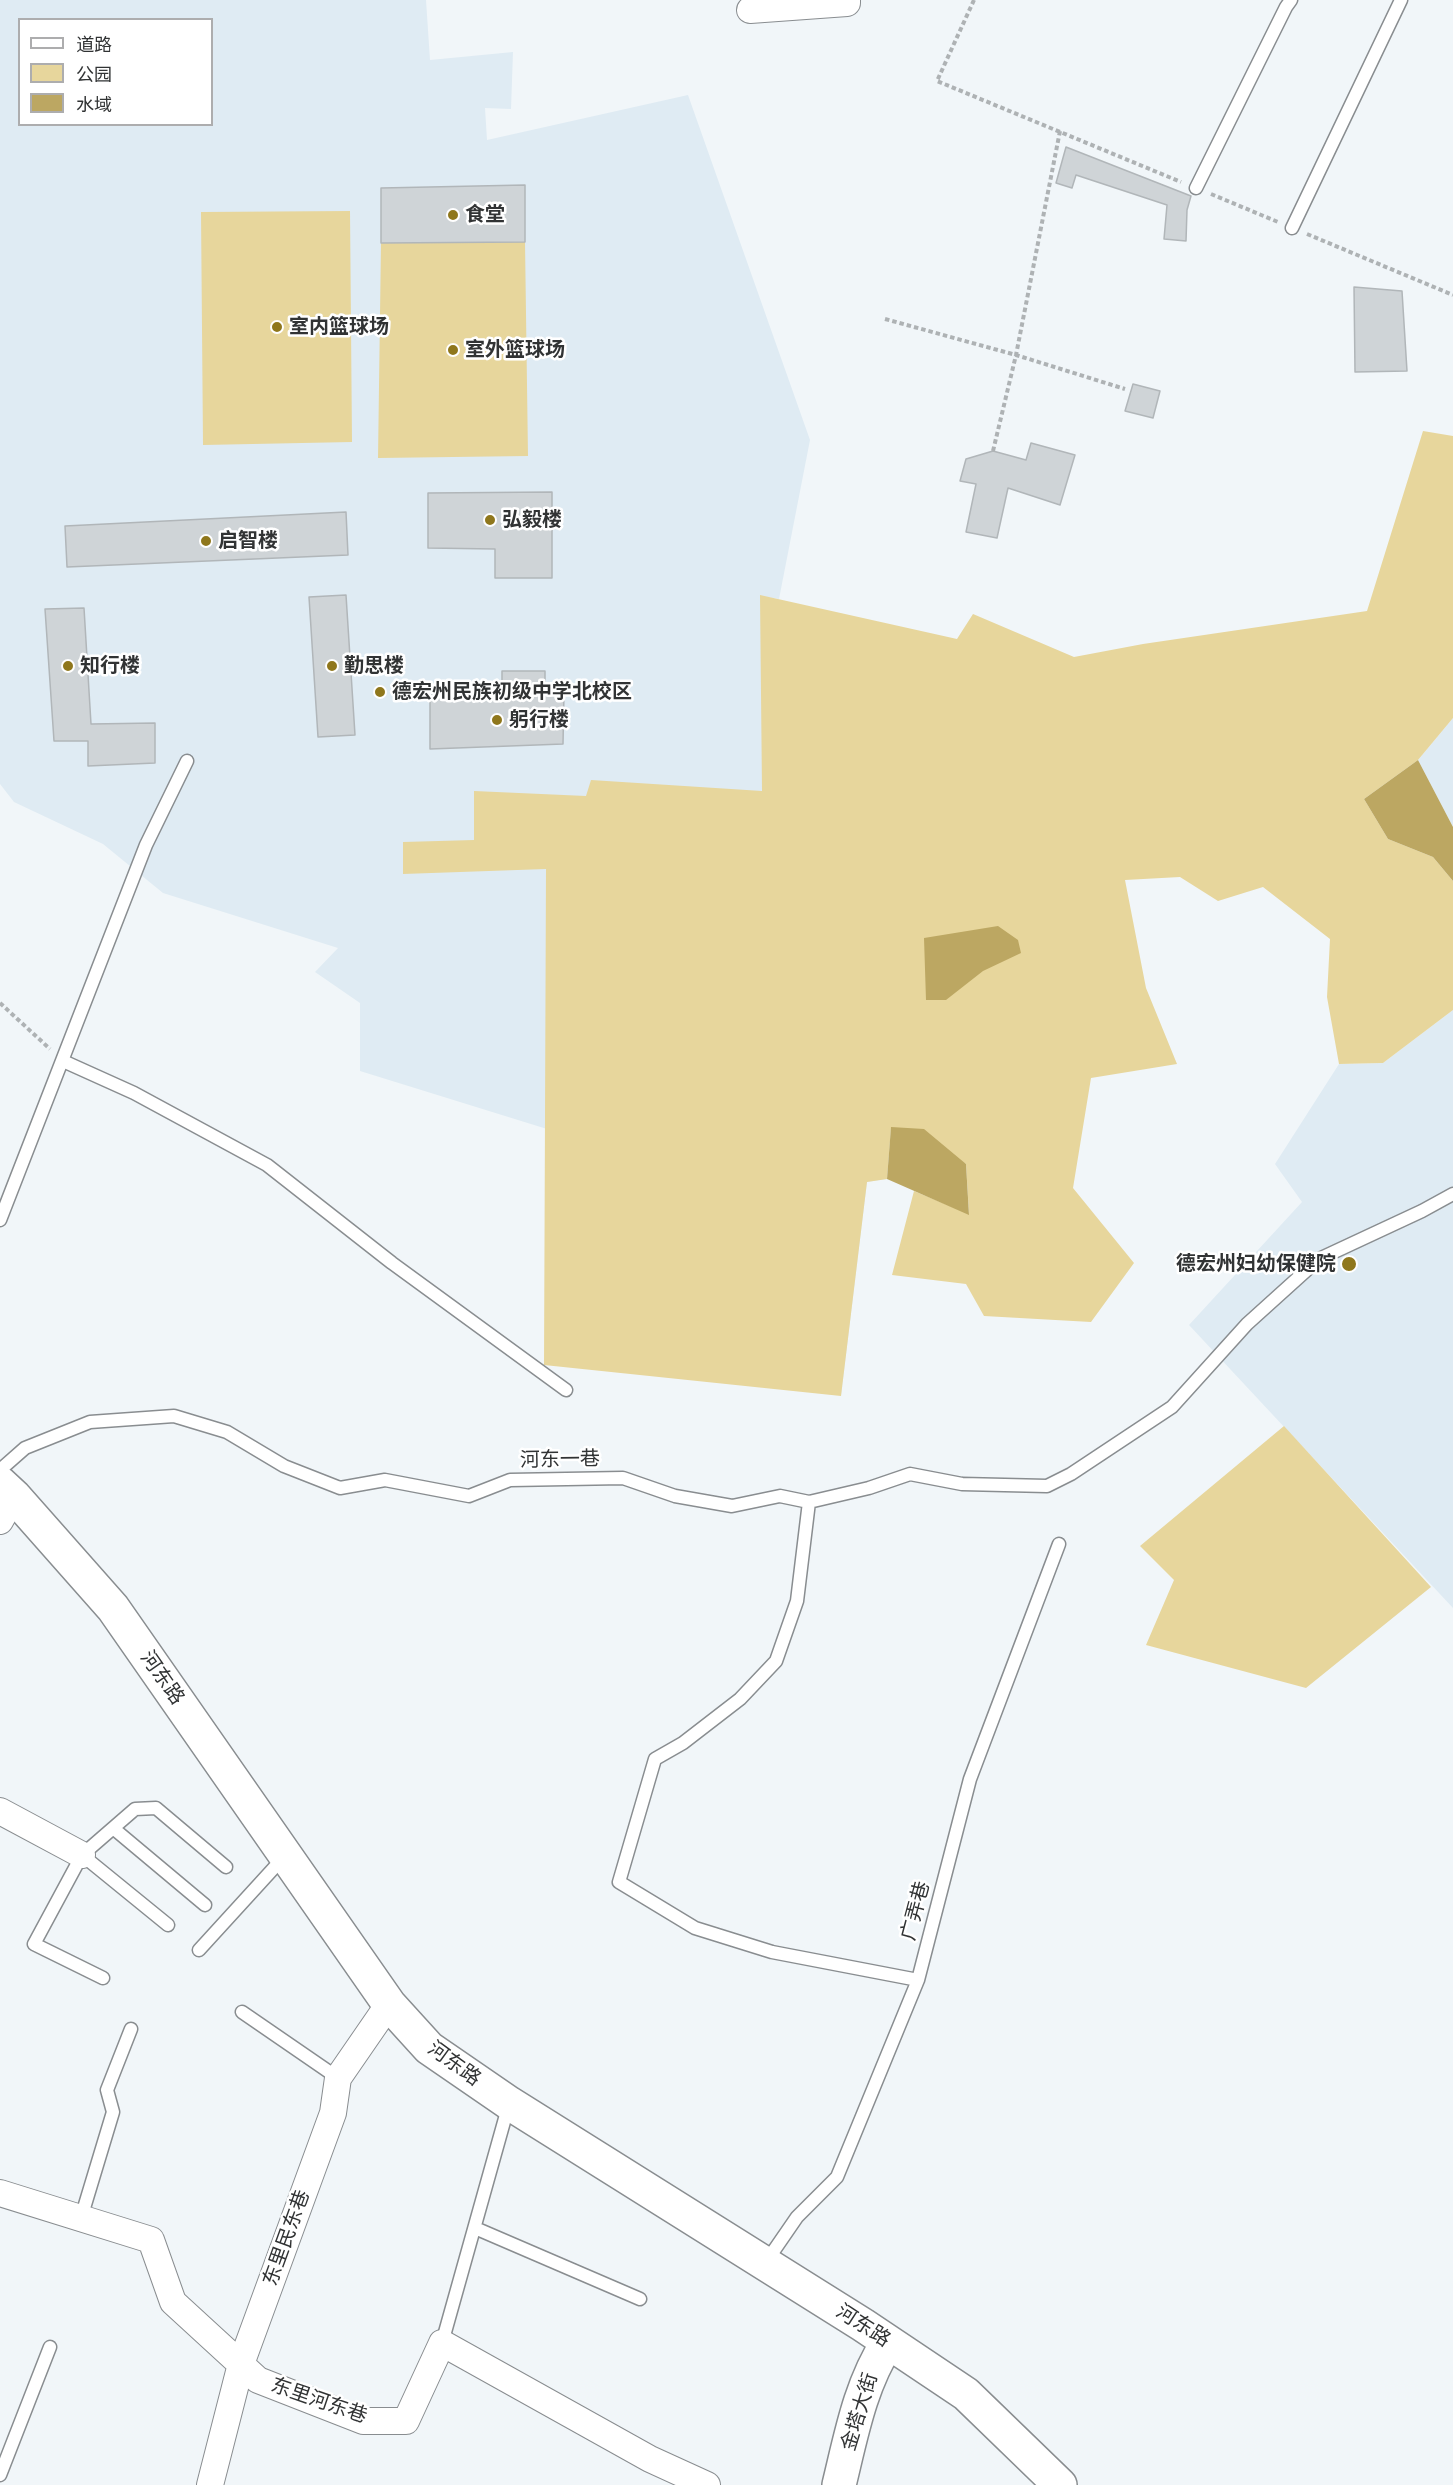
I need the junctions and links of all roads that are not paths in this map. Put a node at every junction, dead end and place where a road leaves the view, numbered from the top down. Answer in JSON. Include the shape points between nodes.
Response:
{"nodes":[{"id":1,"x":847,"y":0,"type":"edge"},
{"id":2,"x":1291,"y":0,"type":"edge"},
{"id":3,"x":1401,"y":0,"type":"edge"},
{"id":4,"x":750,"y":10,"type":"dead end"},
{"id":5,"x":1196,"y":188,"type":"road end"},
{"id":6,"x":1292,"y":228,"type":"road end"},
{"id":7,"x":187,"y":761,"type":"dead end"},
{"id":8,"x":63,"y":1061,"type":"junction"},
{"id":9,"x":1453,"y":1194,"type":"edge"},
{"id":10,"x":0,"y":1220,"type":"edge"},
{"id":11,"x":566,"y":1390,"type":"dead end"},
{"id":12,"x":4,"y":1492,"type":"edge"},
{"id":13,"x":809,"y":1502,"type":"junction"},
{"id":14,"x":1059,"y":1544,"type":"dead end"},
{"id":15,"x":0,"y":1811,"type":"edge"},
{"id":16,"x":113,"y":1828,"type":"junction"},
{"id":17,"x":82,"y":1855,"type":"junction"},
{"id":18,"x":286,"y":1856,"type":"junction"},
{"id":19,"x":226,"y":1867,"type":"dead end"},
{"id":20,"x":205,"y":1905,"type":"dead end"},
{"id":21,"x":168,"y":1925,"type":"dead end"},
{"id":22,"x":199,"y":1950,"type":"dead end"},
{"id":23,"x":103,"y":1978,"type":"dead end"},
{"id":24,"x":918,"y":1980,"type":"junction"},
{"id":25,"x":389,"y":2004,"type":"junction"},
{"id":26,"x":242,"y":2012,"type":"dead end"},
{"id":27,"x":131,"y":2029,"type":"dead end"},
{"id":28,"x":338,"y":2078,"type":"junction"},
{"id":29,"x":509,"y":2103,"type":"junction"},
{"id":30,"x":0,"y":2193,"type":"edge"},
{"id":31,"x":81,"y":2218,"type":"junction"},
{"id":32,"x":475,"y":2228,"type":"junction"},
{"id":33,"x":765,"y":2263,"type":"junction"},
{"id":34,"x":640,"y":2299,"type":"dead end"},
{"id":35,"x":442,"y":2343,"type":"junction"},
{"id":36,"x":50,"y":2347,"type":"dead end"},
{"id":37,"x":898,"y":2348,"type":"junction"},
{"id":38,"x":241,"y":2364,"type":"junction"},
{"id":39,"x":0,"y":2475,"type":"edge"},
{"id":40,"x":210,"y":2485,"type":"edge"},
{"id":41,"x":707,"y":2485,"type":"edge"},
{"id":42,"x":839,"y":2485,"type":"edge"},
{"id":43,"x":862,"y":2485,"type":"edge"},
{"id":44,"x":1060,"y":2485,"type":"edge"}],
"edges":[{"from":1,"to":4,"type":"street"},
{"from":2,"to":5,"type":"lane"},
{"from":3,"to":6,"type":"lane"},
{"from":7,"to":8,"type":"lane","via":[[146,845]]},
{"from":8,"to":10,"type":"lane"},
{"from":8,"to":11,"type":"lane","via":[[134,1092],[267,1165],[392,1263]]},
{"from":9,"to":13,"type":"lane","name":"河东一巷","via":[[1319,1259],[1247,1324],[1172,1407],[1047,1486],[962,1484],[910,1474]]},
{"from":12,"to":13,"type":"lane","name":"河东一巷","via":[[25,1448],[90,1422],[174,1416],[227,1432],[284,1466],[340,1488],[385,1480],[469,1496],[510,1480],[623,1478],[675,1496],[732,1506],[780,1496]]},
{"from":12,"to":18,"type":"main road","name":"河东路","via":[[113,1608]]},
{"from":13,"to":24,"type":"lane","via":[[796,1601],[776,1661],[740,1699],[683,1743],[655,1759],[619,1882],[695,1928],[772,1952]]},
{"from":14,"to":24,"type":"lane","name":"广弄巷","via":[[970,1779]]},
{"from":15,"to":17,"type":"street"},
{"from":16,"to":17,"type":"lane"},
{"from":16,"to":19,"type":"lane","via":[[135,1809],[156,1808]]},
{"from":16,"to":20,"type":"lane"},
{"from":17,"to":21,"type":"lane"},
{"from":17,"to":23,"type":"lane","via":[[34,1944]]},
{"from":18,"to":22,"type":"lane"},
{"from":18,"to":25,"type":"main road","name":"河东路"},
{"from":24,"to":33,"type":"lane","name":"广弄巷","via":[[837,2177],[796,2217]]},
{"from":25,"to":28,"type":"street","name":"东里民东巷"},
{"from":25,"to":29,"type":"main road","name":"河东路","via":[[429,2048]]},
{"from":26,"to":28,"type":"lane"},
{"from":27,"to":31,"type":"lane","via":[[107,2090],[113,2112]]},
{"from":28,"to":38,"type":"street","name":"东里民东巷","via":[[333,2113]]},
{"from":29,"to":32,"type":"lane"},
{"from":29,"to":33,"type":"main road","name":"河东路"},
{"from":30,"to":31,"type":"street","name":"东里河东巷"},
{"from":31,"to":38,"type":"street","name":"东里河东巷","via":[[151,2240],[173,2302]]},
{"from":32,"to":34,"type":"lane"},
{"from":32,"to":35,"type":"lane"},
{"from":33,"to":37,"type":"main road","name":"河东路"},
{"from":35,"to":38,"type":"street","name":"东里河东巷","via":[[405,2421],[363,2421],[258,2380]]},
{"from":35,"to":41,"type":"street","via":[[650,2459]]},
{"from":36,"to":39,"type":"lane"},
{"from":37,"to":42,"type":"main road","name":"金塔大街","via":[[875,2364],[862,2395]]},
{"from":37,"to":43,"type":"main road","name":"金塔大街","via":[[896,2374],[884,2402]]},
{"from":37,"to":44,"type":"main road","name":"河东路","via":[[966,2394]]},
{"from":38,"to":40,"type":"street","name":"东里民东巷"}]}
